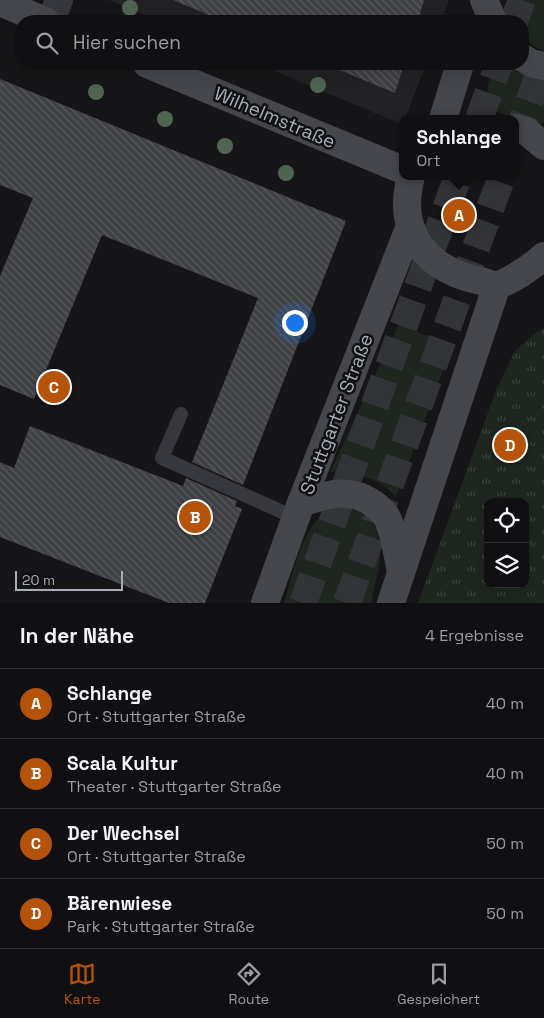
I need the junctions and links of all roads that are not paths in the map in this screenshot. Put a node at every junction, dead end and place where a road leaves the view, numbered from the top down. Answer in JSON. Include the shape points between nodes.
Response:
{"nodes":[{"id":1,"x":59,"y":0,"type":"edge"},
{"id":2,"x":480,"y":0,"type":"edge"},
{"id":3,"x":484,"y":0,"type":"edge"},
{"id":4,"x":0,"y":2,"type":"edge"},
{"id":5,"x":31,"y":15,"type":"edge"},
{"id":6,"x":54,"y":15,"type":"edge"},
{"id":7,"x":475,"y":15,"type":"edge"},
{"id":8,"x":490,"y":15,"type":"edge"},
{"id":9,"x":529,"y":62,"type":"edge"},
{"id":10,"x":544,"y":66,"type":"edge"},
{"id":11,"x":161,"y":70,"type":"edge"},
{"id":12,"x":458,"y":70,"type":"edge"},
{"id":13,"x":444,"y":115,"type":"edge"},
{"id":14,"x":519,"y":129,"type":"edge"},
{"id":15,"x":544,"y":146,"type":"edge"},
{"id":16,"x":399,"y":168,"type":"edge"},
{"id":17,"x":409,"y":180,"type":"edge"},
{"id":18,"x":410,"y":226,"type":"junction"},
{"id":19,"x":538,"y":268,"type":"edge"},
{"id":20,"x":497,"y":285,"type":"junction"},
{"id":21,"x":181,"y":414,"type":"dead end"},
{"id":22,"x":298,"y":510,"type":"junction"},
{"id":23,"x":402,"y":574,"type":"junction"},
{"id":24,"x":265,"y":603,"type":"edge"},
{"id":25,"x":391,"y":603,"type":"edge"}],
"edges":[{"from":1,"to":6,"type":"street"},
{"from":2,"to":7,"type":"main road"},
{"from":3,"to":8,"type":"main road"},
{"from":4,"to":5,"type":"main road"},
{"from":9,"to":10,"type":"main road"},
{"from":11,"to":16,"type":"main road","name":"Wilhelmstraße"},
{"from":12,"to":13,"type":"main road"},
{"from":14,"to":15,"type":"main road"},
{"from":17,"to":18,"type":"main road","via":[[406,201]]},
{"from":18,"to":20,"type":"main road","via":[[422,249],[440,266],[463,278]]},
{"from":18,"to":22,"type":"main road","name":"Stuttgarter Straße"},
{"from":19,"to":20,"type":"main road"},
{"from":20,"to":23,"type":"main road"},
{"from":21,"to":22,"type":"lane","via":[[162,458]]},
{"from":22,"to":23,"type":"main road","via":[[329,494],[353,494],[369,500],[388,518]]},
{"from":22,"to":24,"type":"main road","name":"Stuttgarter Straße"},
{"from":23,"to":25,"type":"main road"}]}
